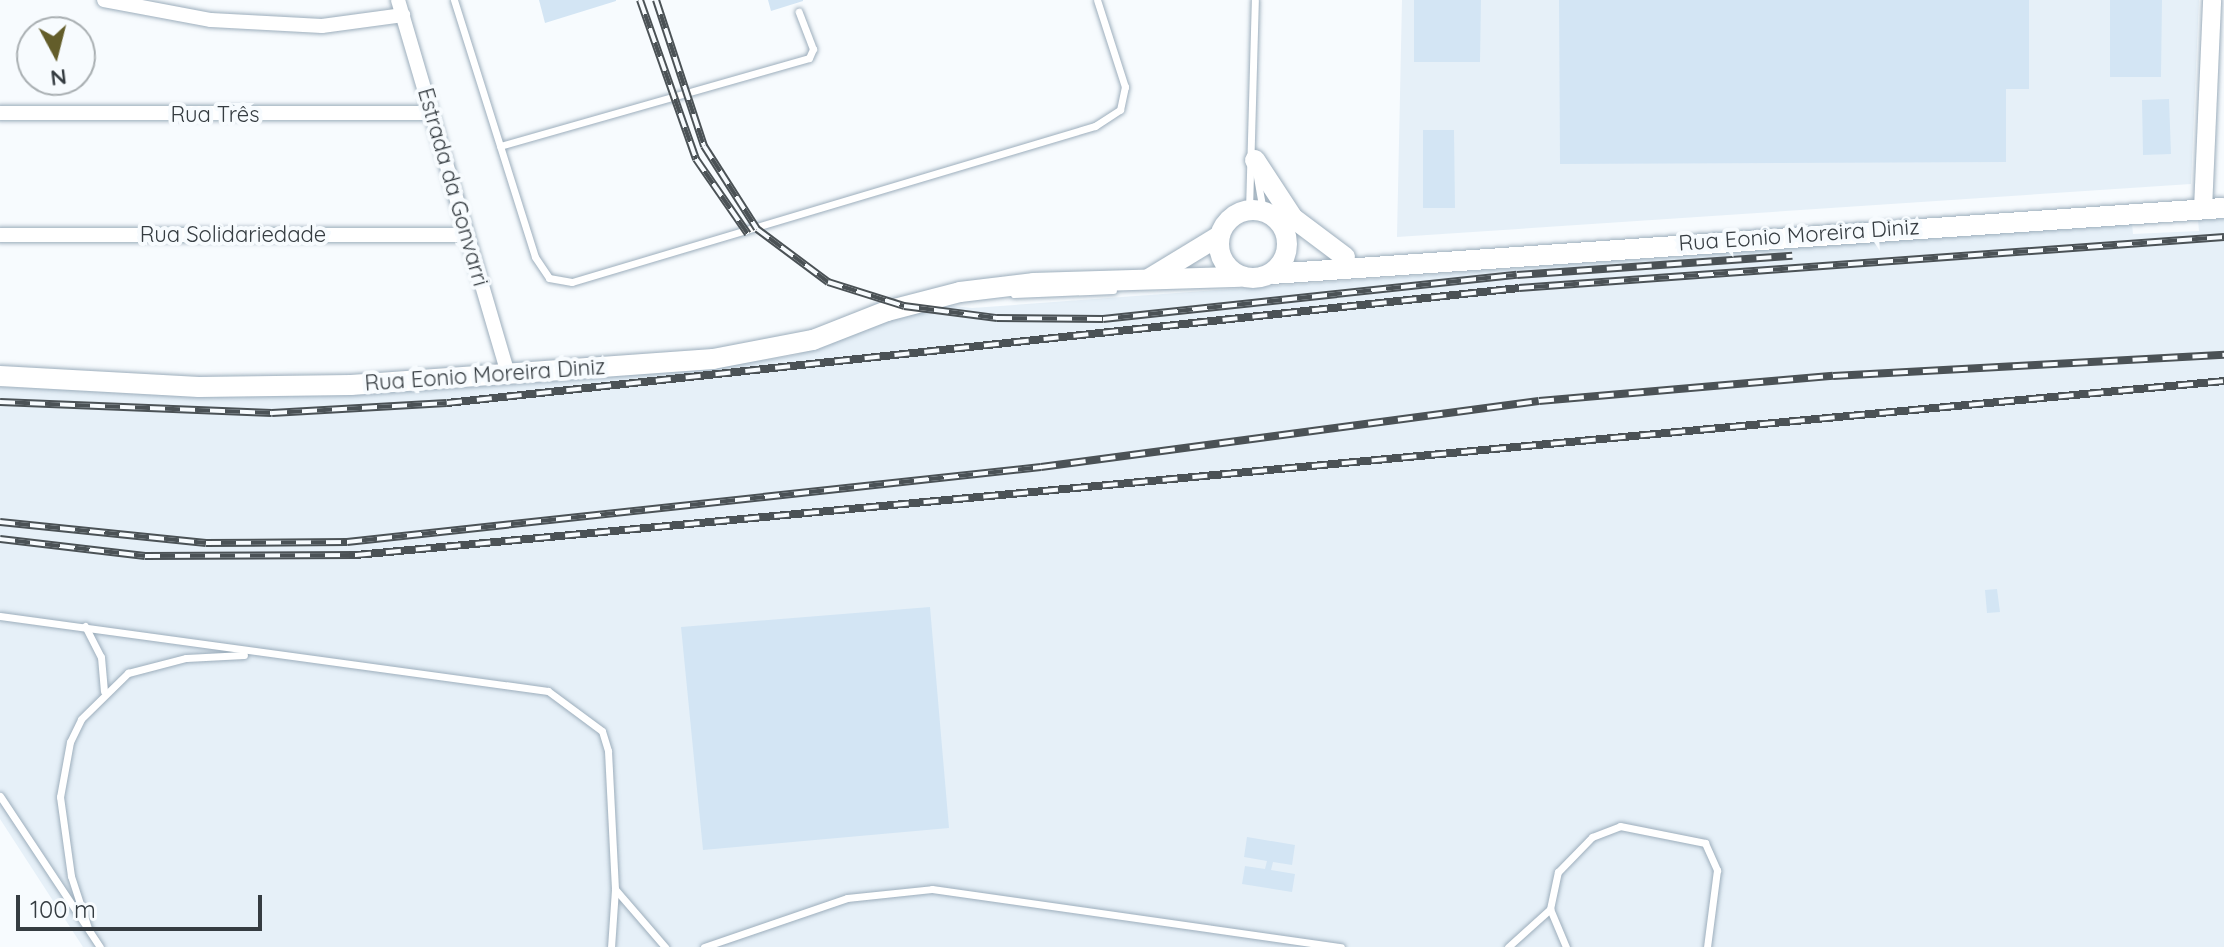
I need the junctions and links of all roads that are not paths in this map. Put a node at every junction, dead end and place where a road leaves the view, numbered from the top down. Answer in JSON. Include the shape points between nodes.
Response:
{"nodes":[{"id":1,"x":104,"y":0,"type":"edge"},
{"id":2,"x":398,"y":0,"type":"edge"},
{"id":3,"x":454,"y":0,"type":"edge"},
{"id":4,"x":1097,"y":0,"type":"edge"},
{"id":5,"x":1255,"y":0,"type":"edge"},
{"id":6,"x":2212,"y":0,"type":"edge"},
{"id":7,"x":799,"y":12,"type":"dead end"},
{"id":8,"x":403,"y":15,"type":"junction"},
{"id":9,"x":0,"y":113,"type":"edge"},
{"id":10,"x":431,"y":113,"type":"junction"},
{"id":11,"x":1251,"y":127,"type":"junction"},
{"id":12,"x":500,"y":146,"type":"junction"},
{"id":13,"x":1255,"y":160,"type":"junction"},
{"id":14,"x":2224,"y":208,"type":"edge"},
{"id":15,"x":2203,"y":209,"type":"junction"},
{"id":16,"x":1256,"y":210,"type":"junction"},
{"id":17,"x":1284,"y":229,"type":"junction"},
{"id":18,"x":0,"y":235,"type":"edge"},
{"id":19,"x":466,"y":235,"type":"junction"},
{"id":20,"x":1219,"y":236,"type":"junction"},
{"id":21,"x":1345,"y":257,"type":"junction"},
{"id":22,"x":1374,"y":263,"type":"junction"},
{"id":23,"x":1256,"y":277,"type":"junction"},
{"id":24,"x":1150,"y":278,"type":"junction"},
{"id":25,"x":960,"y":292,"type":"junction"},
{"id":26,"x":508,"y":373,"type":"junction"},
{"id":27,"x":0,"y":376,"type":"edge"},
{"id":28,"x":0,"y":616,"type":"edge"},
{"id":29,"x":85,"y":626,"type":"junction"},
{"id":30,"x":258,"y":654,"type":"junction"},
{"id":31,"x":104,"y":691,"type":"junction"},
{"id":32,"x":0,"y":796,"type":"edge"},
{"id":33,"x":615,"y":889,"type":"junction"},
{"id":34,"x":1550,"y":909,"type":"junction"},
{"id":35,"x":88,"y":928,"type":"junction"},
{"id":36,"x":100,"y":947,"type":"edge"},
{"id":37,"x":611,"y":947,"type":"edge"},
{"id":38,"x":665,"y":947,"type":"edge"},
{"id":39,"x":704,"y":947,"type":"edge"},
{"id":40,"x":1341,"y":947,"type":"edge"},
{"id":41,"x":1508,"y":947,"type":"edge"},
{"id":42,"x":1566,"y":947,"type":"edge"},
{"id":43,"x":1707,"y":947,"type":"edge"}],
"edges":[{"from":1,"to":8,"type":"street","via":[[211,20],[322,26]]},
{"from":2,"to":8,"type":"street","name":"Estrada da Gonvarri"},
{"from":3,"to":12,"type":"lane"},
{"from":4,"to":12,"type":"lane","via":[[1125,87],[1120,110],[1095,126],[591,279],[549,278],[535,257]]},
{"from":5,"to":11,"type":"lane"},
{"from":6,"to":15,"type":"street"},
{"from":7,"to":12,"type":"lane","via":[[813,49],[809,58]]},
{"from":8,"to":10,"type":"street","name":"Estrada da Gonvarri"},
{"from":9,"to":10,"type":"street","name":"Rua Três"},
{"from":10,"to":19,"type":"street","name":"Estrada da Gonvarri"},
{"from":11,"to":13,"type":"lane"},
{"from":11,"to":16,"type":"lane"},
{"from":13,"to":16,"type":"lane"},
{"from":13,"to":21,"type":"main road","via":[[1293,218]]},
{"from":14,"to":15,"type":"main road","name":"Rua Eonio Moreira Diniz"},
{"from":15,"to":22,"type":"main road","name":"Rua Eonio Moreira Diniz"},
{"from":16,"to":17,"type":"main road"},
{"from":16,"to":20,"type":"main road","via":[[1225,223]]},
{"from":17,"to":21,"type":"main road","name":"Rua Eonio Moreira Diniz","via":[[1318,254]]},
{"from":17,"to":23,"type":"main road","via":[[1284,261]]},
{"from":18,"to":19,"type":"street","name":"Rua Solidariedade"},
{"from":19,"to":26,"type":"street","name":"Estrada da Gonvarri"},
{"from":20,"to":23,"type":"main road","via":[[1219,253]]},
{"from":20,"to":24,"type":"main road","name":"Rua Eonio Moreira Diniz"},
{"from":21,"to":22,"type":"main road","name":"Rua Eonio Moreira Diniz"},
{"from":22,"to":23,"type":"main road","name":"Rua Eonio Moreira Diniz"},
{"from":23,"to":24,"type":"main road","name":"Rua Eonio Moreira Diniz"},
{"from":23,"to":25,"type":"lane","name":"Rua Eonio Moreira Diniz","via":[[1032,295]]},
{"from":24,"to":25,"type":"main road","name":"Rua Eonio Moreira Diniz"},
{"from":25,"to":26,"type":"main road","name":"Rua Eonio Moreira Diniz","via":[[771,351]]},
{"from":26,"to":27,"type":"main road","name":"Rua Eonio Moreira Diniz","via":[[199,387]]},
{"from":28,"to":29,"type":"lane"},
{"from":29,"to":30,"type":"lane"},
{"from":29,"to":31,"type":"lane","via":[[101,657]]},
{"from":30,"to":31,"type":"lane","via":[[155,664]]},
{"from":30,"to":33,"type":"lane","via":[[548,691],[582,712],[602,731],[608,751]]},
{"from":31,"to":35,"type":"lane","via":[[81,719],[62,774],[71,876]]},
{"from":32,"to":35,"type":"lane"},
{"from":33,"to":37,"type":"lane"},
{"from":33,"to":38,"type":"lane"},
{"from":34,"to":41,"type":"lane"},
{"from":34,"to":42,"type":"lane"},
{"from":34,"to":43,"type":"lane","via":[[1558,872],[1592,837],[1620,826],[1705,843],[1717,870]]},
{"from":35,"to":36,"type":"lane"},
{"from":39,"to":40,"type":"lane","via":[[847,898],[932,889]]}]}
